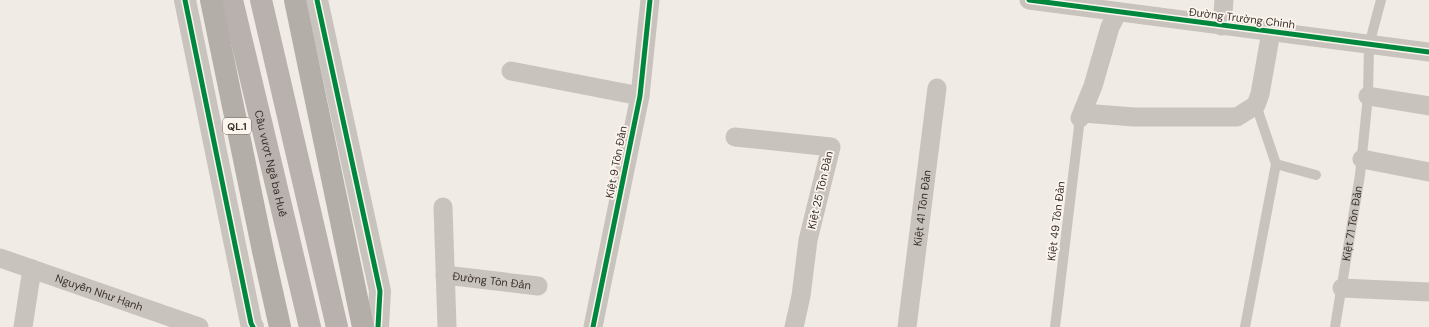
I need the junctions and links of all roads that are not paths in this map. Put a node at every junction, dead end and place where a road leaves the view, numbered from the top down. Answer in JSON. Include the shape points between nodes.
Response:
{"nodes":[{"id":1,"x":185,"y":0,"type":"edge"},
{"id":2,"x":211,"y":0,"type":"edge"},
{"id":3,"x":232,"y":0,"type":"edge"},
{"id":4,"x":261,"y":0,"type":"edge"},
{"id":5,"x":295,"y":0,"type":"edge"},
{"id":6,"x":317,"y":0,"type":"edge"},
{"id":7,"x":650,"y":0,"type":"edge"},
{"id":8,"x":1029,"y":0,"type":"edge"},
{"id":9,"x":1224,"y":0,"type":"edge"},
{"id":10,"x":1381,"y":0,"type":"edge"},
{"id":11,"x":1118,"y":12,"type":"junction"},
{"id":12,"x":1222,"y":26,"type":"junction"},
{"id":13,"x":1271,"y":32,"type":"junction"},
{"id":14,"x":1370,"y":45,"type":"junction"},
{"id":15,"x":1429,"y":52,"type":"edge"},
{"id":16,"x":511,"y":71,"type":"dead end"},
{"id":17,"x":937,"y":88,"type":"dead end"},
{"id":18,"x":640,"y":96,"type":"junction"},
{"id":19,"x":1368,"y":96,"type":"junction"},
{"id":20,"x":1256,"y":105,"type":"junction"},
{"id":21,"x":1429,"y":106,"type":"edge"},
{"id":22,"x":1082,"y":115,"type":"junction"},
{"id":23,"x":735,"y":137,"type":"dead end"},
{"id":24,"x":1362,"y":159,"type":"junction"},
{"id":25,"x":1276,"y":164,"type":"junction"},
{"id":26,"x":1429,"y":172,"type":"edge"},
{"id":27,"x":1316,"y":175,"type":"dead end"},
{"id":28,"x":443,"y":207,"type":"dead end"},
{"id":29,"x":0,"y":258,"type":"edge"},
{"id":30,"x":32,"y":269,"type":"junction"},
{"id":31,"x":446,"y":275,"type":"junction"},
{"id":32,"x":538,"y":286,"type":"dead end"},
{"id":33,"x":1342,"y":288,"type":"junction"},
{"id":34,"x":1429,"y":292,"type":"edge"},
{"id":35,"x":23,"y":327,"type":"edge"},
{"id":36,"x":199,"y":327,"type":"edge"},
{"id":37,"x":253,"y":327,"type":"edge"},
{"id":38,"x":280,"y":327,"type":"edge"},
{"id":39,"x":310,"y":327,"type":"edge"},
{"id":40,"x":337,"y":327,"type":"edge"},
{"id":41,"x":362,"y":327,"type":"edge"},
{"id":42,"x":378,"y":327,"type":"edge"},
{"id":43,"x":448,"y":327,"type":"edge"},
{"id":44,"x":593,"y":327,"type":"edge"},
{"id":45,"x":794,"y":327,"type":"edge"},
{"id":46,"x":907,"y":327,"type":"edge"},
{"id":47,"x":1055,"y":327,"type":"edge"},
{"id":48,"x":1245,"y":327,"type":"edge"},
{"id":49,"x":1336,"y":327,"type":"edge"}],
"edges":[{"from":1,"to":37,"type":"street"},
{"from":2,"to":38,"type":"highway","number":"QL.1"},
{"from":3,"to":39,"type":"main road","name":"Cầu vượt Ngã ba Huế"},
{"from":4,"to":40,"type":"main road"},
{"from":5,"to":41,"type":"highway"},
{"from":6,"to":42,"type":"street","via":[[380,291]]},
{"from":7,"to":18,"type":"street","name":"Kiệt 9 Tôn Đản"},
{"from":8,"to":11,"type":"street","name":"Đường Trường Chinh"},
{"from":9,"to":12,"type":"street"},
{"from":10,"to":14,"type":"lane","name":"Kiệt 71 Tôn Đản"},
{"from":11,"to":12,"type":"street","name":"Đường Trường Chinh"},
{"from":11,"to":22,"type":"street","via":[[1110,27]]},
{"from":12,"to":13,"type":"street","name":"Đường Trường Chinh"},
{"from":13,"to":14,"type":"street","name":"Đường Trường Chinh"},
{"from":13,"to":20,"type":"street"},
{"from":14,"to":15,"type":"street","name":"Đường Trường Chinh"},
{"from":14,"to":19,"type":"lane","name":"Kiệt 71 Tôn Đản"},
{"from":16,"to":18,"type":"street"},
{"from":17,"to":46,"type":"street","name":"Kiệt 41 Tôn Đản"},
{"from":18,"to":44,"type":"street","name":"Kiệt 9 Tôn Đản"},
{"from":19,"to":21,"type":"street"},
{"from":19,"to":24,"type":"lane","name":"Kiệt 71 Tôn Đản"},
{"from":20,"to":22,"type":"street","via":[[1237,117]]},
{"from":20,"to":25,"type":"lane"},
{"from":22,"to":47,"type":"lane","name":"Kiệt 49 Tôn Đản"},
{"from":23,"to":45,"type":"street","name":"Kiệt 25 Tôn Đản","via":[[831,147],[808,240]]},
{"from":24,"to":26,"type":"street"},
{"from":24,"to":33,"type":"lane","name":"Kiệt 71 Tôn Đản"},
{"from":25,"to":27,"type":"lane"},
{"from":25,"to":48,"type":"lane"},
{"from":28,"to":31,"type":"street","name":"Đường Tôn Đản"},
{"from":29,"to":30,"type":"street","name":"Nguyễn Như Hạnh"},
{"from":30,"to":35,"type":"street"},
{"from":30,"to":36,"type":"street","name":"Nguyễn Như Hạnh"},
{"from":31,"to":32,"type":"street","name":"Đường Tôn Đản"},
{"from":31,"to":43,"type":"street","name":"Đường Tôn Đản"},
{"from":33,"to":34,"type":"street"},
{"from":33,"to":49,"type":"lane","name":"Kiệt 71 Tôn Đản"}]}
